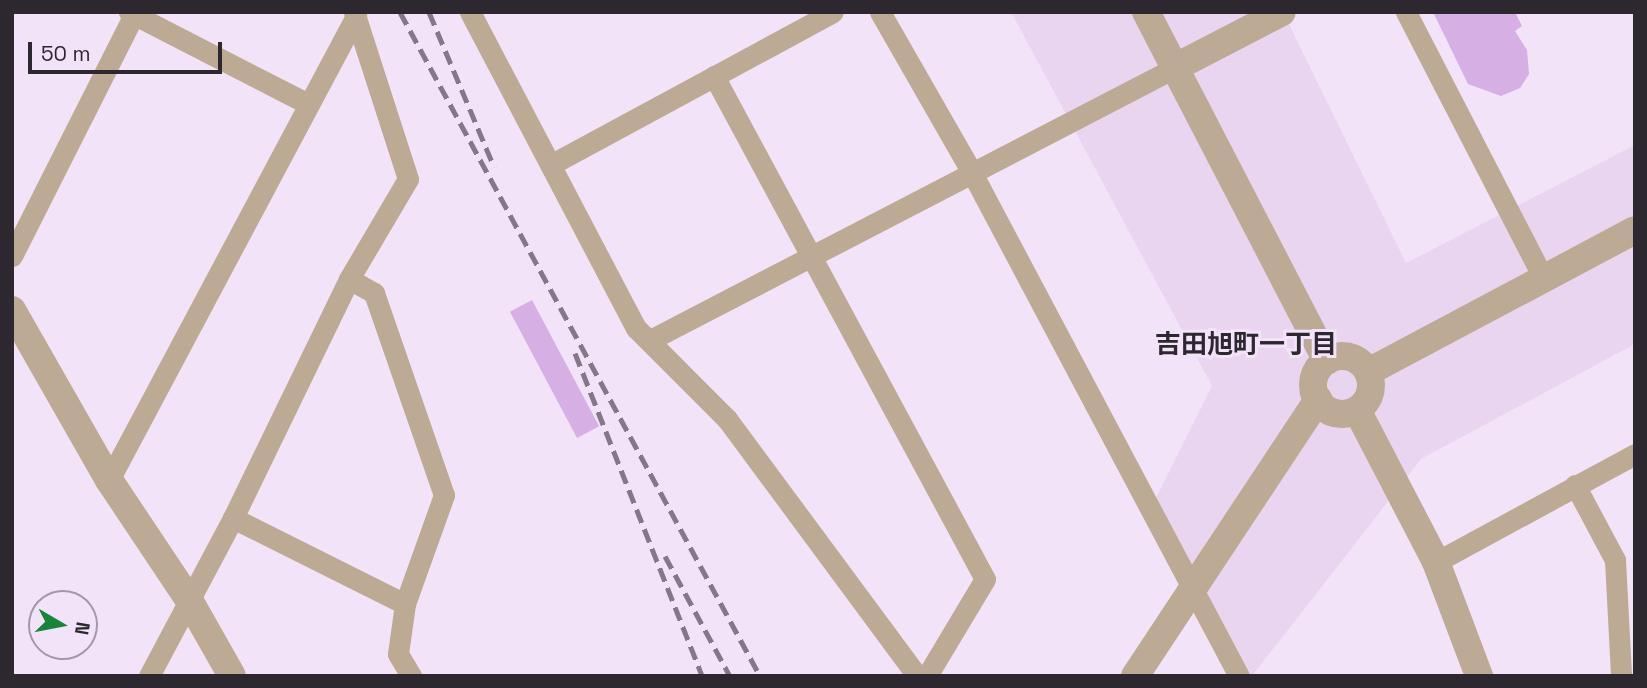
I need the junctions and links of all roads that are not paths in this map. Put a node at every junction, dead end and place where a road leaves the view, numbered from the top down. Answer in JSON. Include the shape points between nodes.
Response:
{"nodes":[{"id":1,"x":470,"y":12,"type":"edge"},
{"id":2,"x":833,"y":12,"type":"edge"},
{"id":3,"x":880,"y":12,"type":"edge"},
{"id":4,"x":1146,"y":12,"type":"edge"},
{"id":5,"x":1282,"y":12,"type":"edge"},
{"id":6,"x":1405,"y":12,"type":"edge"},
{"id":7,"x":131,"y":13,"type":"edge"},
{"id":8,"x":355,"y":14,"type":"edge"},
{"id":9,"x":176,"y":21,"type":"edge"},
{"id":10,"x":1176,"y":67,"type":"junction"},
{"id":11,"x":714,"y":76,"type":"junction"},
{"id":12,"x":306,"y":103,"type":"junction"},
{"id":13,"x":552,"y":164,"type":"junction"},
{"id":14,"x":971,"y":171,"type":"junction"},
{"id":15,"x":1635,"y":230,"type":"edge"},
{"id":16,"x":812,"y":255,"type":"junction"},
{"id":17,"x":12,"y":256,"type":"edge"},
{"id":18,"x":1543,"y":278,"type":"junction"},
{"id":19,"x":349,"y":279,"type":"junction"},
{"id":20,"x":12,"y":310,"type":"edge"},
{"id":21,"x":652,"y":340,"type":"junction"},
{"id":22,"x":1327,"y":361,"type":"junction"},
{"id":23,"x":1368,"y":372,"type":"junction"},
{"id":24,"x":1318,"y":399,"type":"junction"},
{"id":25,"x":1357,"y":410,"type":"junction"},
{"id":26,"x":1635,"y":454,"type":"edge"},
{"id":27,"x":109,"y":480,"type":"junction"},
{"id":28,"x":1575,"y":485,"type":"junction"},
{"id":29,"x":233,"y":518,"type":"junction"},
{"id":30,"x":1436,"y":562,"type":"junction"},
{"id":31,"x":1191,"y":590,"type":"junction"},
{"id":32,"x":189,"y":600,"type":"junction"},
{"id":33,"x":405,"y":604,"type":"junction"},
{"id":34,"x":149,"y":676,"type":"edge"},
{"id":35,"x":232,"y":676,"type":"edge"},
{"id":36,"x":411,"y":676,"type":"edge"},
{"id":37,"x":917,"y":676,"type":"edge"},
{"id":38,"x":927,"y":676,"type":"edge"},
{"id":39,"x":1135,"y":676,"type":"edge"},
{"id":40,"x":1239,"y":676,"type":"edge"},
{"id":41,"x":1479,"y":676,"type":"edge"},
{"id":42,"x":1621,"y":676,"type":"edge"}],
"edges":[{"from":1,"to":13,"type":"street"},
{"from":2,"to":11,"type":"street"},
{"from":3,"to":14,"type":"street"},
{"from":4,"to":10,"type":"street"},
{"from":5,"to":10,"type":"street"},
{"from":6,"to":18,"type":"street"},
{"from":7,"to":9,"type":"street"},
{"from":7,"to":17,"type":"street"},
{"from":8,"to":12,"type":"street"},
{"from":8,"to":19,"type":"street","via":[[408,179]]},
{"from":9,"to":12,"type":"street"},
{"from":10,"to":14,"type":"street"},
{"from":10,"to":22,"type":"street"},
{"from":11,"to":13,"type":"street"},
{"from":11,"to":16,"type":"street"},
{"from":12,"to":27,"type":"street"},
{"from":13,"to":21,"type":"street","via":[[636,328]]},
{"from":14,"to":16,"type":"street"},
{"from":14,"to":31,"type":"street"},
{"from":15,"to":18,"type":"street"},
{"from":16,"to":21,"type":"street"},
{"from":16,"to":38,"type":"street","via":[[985,579]]},
{"from":18,"to":23,"type":"street"},
{"from":19,"to":29,"type":"street"},
{"from":19,"to":33,"type":"street","via":[[374,293],[444,495]]},
{"from":20,"to":27,"type":"street"},
{"from":21,"to":37,"type":"street","via":[[727,419]]},
{"from":22,"to":23,"type":"street","via":[[1355,359]]},
{"from":22,"to":24,"type":"street","via":[[1315,375]]},
{"from":23,"to":25,"type":"street","via":[[1371,391]]},
{"from":24,"to":25,"type":"street","via":[[1335,413]]},
{"from":24,"to":31,"type":"street"},
{"from":25,"to":30,"type":"street"},
{"from":26,"to":28,"type":"street"},
{"from":27,"to":32,"type":"street"},
{"from":28,"to":30,"type":"street"},
{"from":28,"to":42,"type":"street","via":[[1615,560]]},
{"from":29,"to":32,"type":"street"},
{"from":29,"to":33,"type":"street"},
{"from":30,"to":41,"type":"street"},
{"from":31,"to":39,"type":"street"},
{"from":31,"to":40,"type":"street"},
{"from":32,"to":34,"type":"street"},
{"from":32,"to":35,"type":"street"},
{"from":33,"to":36,"type":"street","via":[[398,654]]}]}
